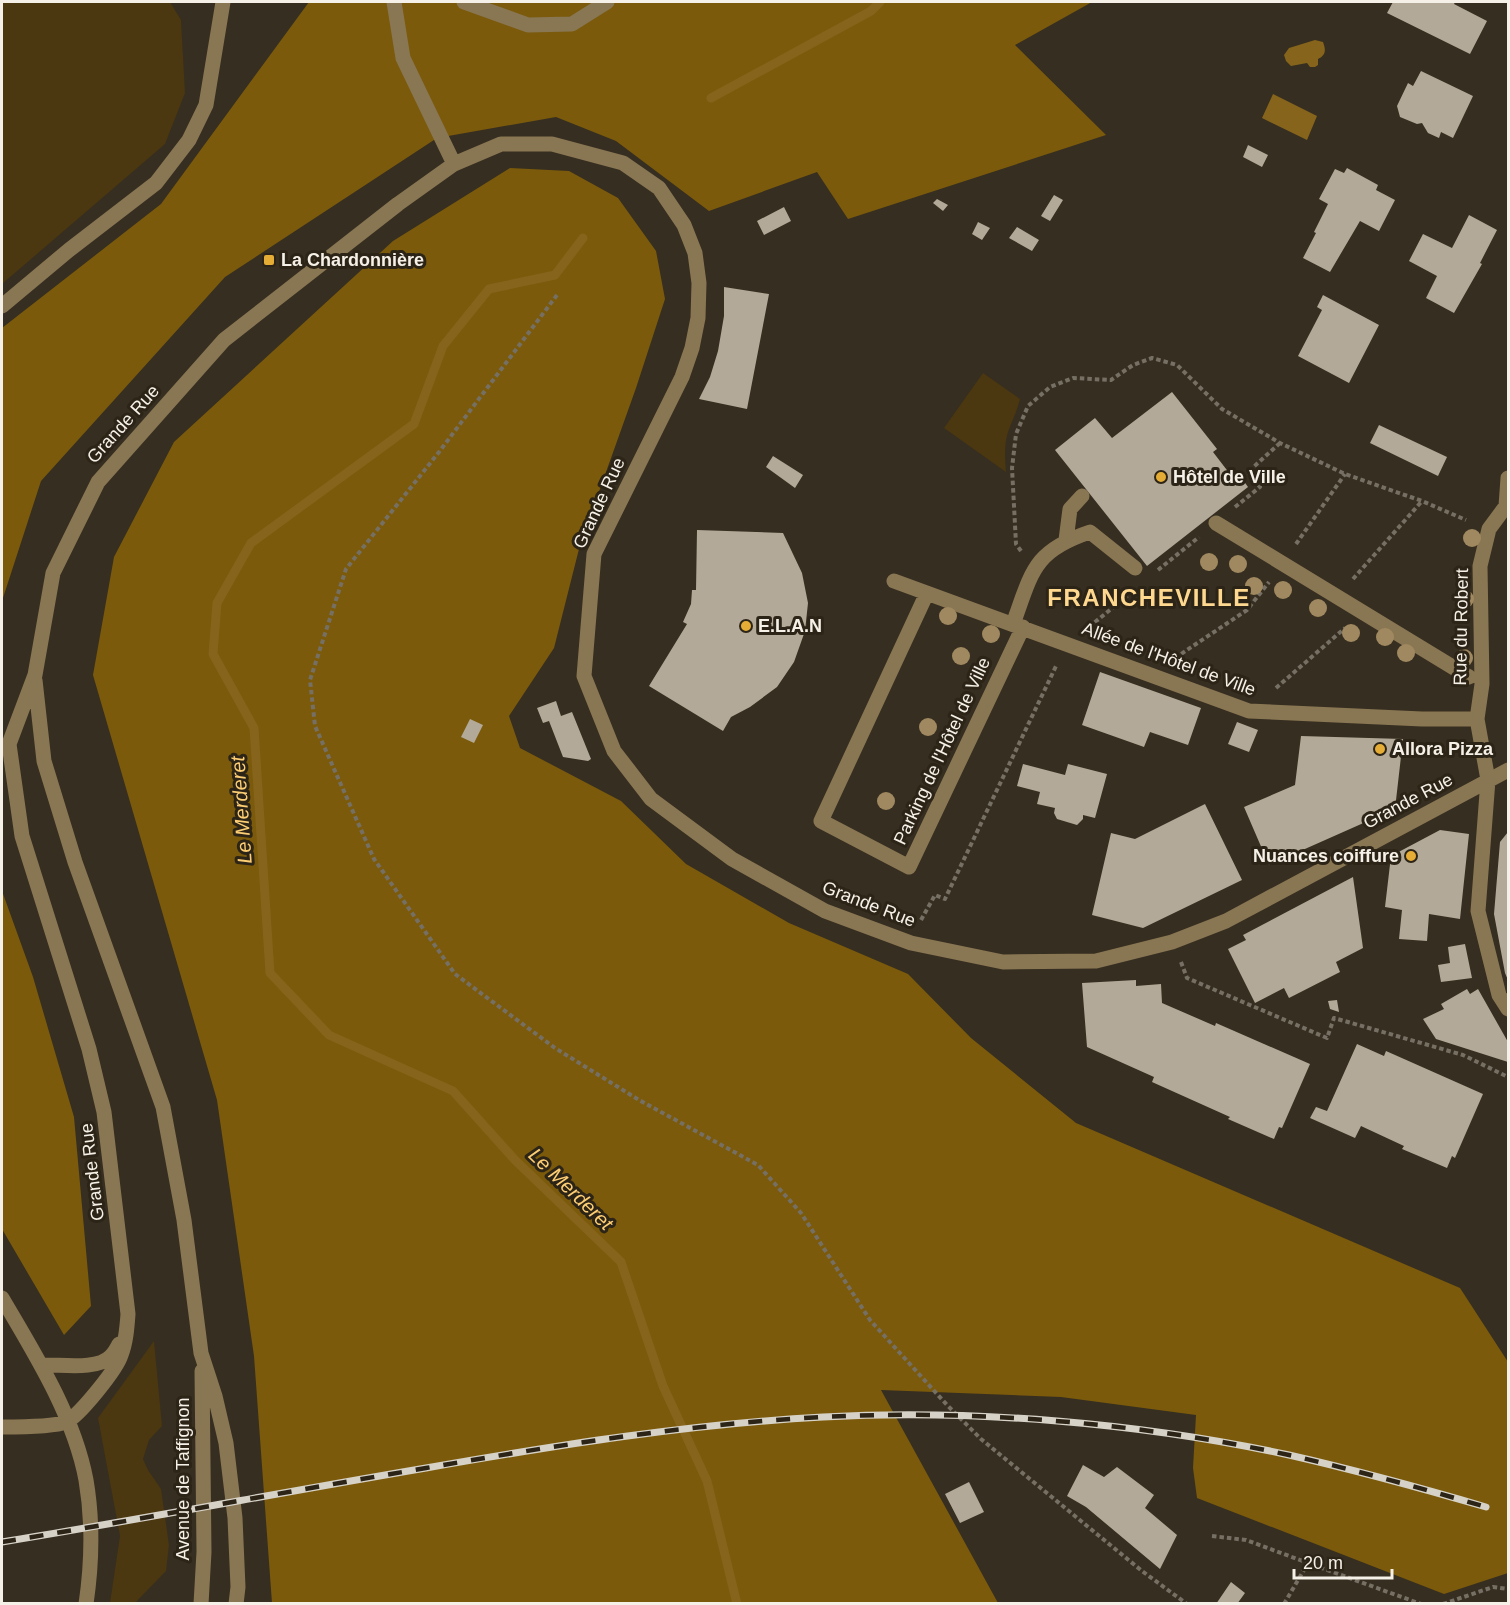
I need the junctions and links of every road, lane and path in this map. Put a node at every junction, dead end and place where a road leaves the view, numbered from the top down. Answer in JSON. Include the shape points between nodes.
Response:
{"nodes":[{"id":1,"x":223,"y":2,"type":"edge"},
{"id":2,"x":394,"y":2,"type":"edge"},
{"id":3,"x":464,"y":2,"type":"edge"},
{"id":4,"x":607,"y":2,"type":"edge"},
{"id":5,"x":454,"y":164,"type":"junction"},
{"id":6,"x":556,"y":295,"type":"dead end"},
{"id":7,"x":2,"y":306,"type":"edge"},
{"id":8,"x":1509,"y":478,"type":"edge"},
{"id":9,"x":1082,"y":496,"type":"dead end"},
{"id":10,"x":1422,"y":501,"type":"junction"},
{"id":11,"x":1468,"y":521,"type":"dead end"},
{"id":12,"x":1216,"y":523,"type":"dead end"},
{"id":13,"x":1066,"y":540,"type":"junction"},
{"id":14,"x":1135,"y":568,"type":"dead end"},
{"id":15,"x":1033,"y":569,"type":"junction"},
{"id":16,"x":894,"y":580,"type":"dead end"},
{"id":17,"x":1134,"y":590,"type":"dead end"},
{"id":18,"x":927,"y":593,"type":"junction"},
{"id":19,"x":1338,"y":595,"type":"junction"},
{"id":20,"x":1364,"y":612,"type":"junction"},
{"id":21,"x":1018,"y":625,"type":"junction"},
{"id":22,"x":1091,"y":625,"type":"dead end"},
{"id":23,"x":1221,"y":627,"type":"dead end"},
{"id":24,"x":1084,"y":630,"type":"dead end"},
{"id":25,"x":1095,"y":634,"type":"dead end"},
{"id":26,"x":1054,"y":655,"type":"dead end"},
{"id":27,"x":1179,"y":655,"type":"dead end"},
{"id":28,"x":1169,"y":662,"type":"dead end"},
{"id":29,"x":1180,"y":666,"type":"dead end"},
{"id":30,"x":35,"y":675,"type":"junction"},
{"id":31,"x":1469,"y":677,"type":"dead end"},
{"id":32,"x":1269,"y":694,"type":"dead end"},
{"id":33,"x":1477,"y":719,"type":"junction"},
{"id":34,"x":1509,"y":770,"type":"edge"},
{"id":35,"x":1488,"y":780,"type":"junction"},
{"id":36,"x":919,"y":923,"type":"dead end"},
{"id":37,"x":1172,"y":942,"type":"junction"},
{"id":38,"x":1509,"y":1010,"type":"edge"},
{"id":39,"x":1509,"y":1077,"type":"edge"},
{"id":40,"x":2,"y":1298,"type":"edge"},
{"id":41,"x":126,"y":1334,"type":"junction"},
{"id":42,"x":201,"y":1353,"type":"junction"},
{"id":43,"x":41,"y":1365,"type":"junction"},
{"id":44,"x":67,"y":1422,"type":"junction"},
{"id":45,"x":2,"y":1426,"type":"edge"},
{"id":46,"x":1212,"y":1536,"type":"dead end"},
{"id":47,"x":1308,"y":1563,"type":"junction"},
{"id":48,"x":1509,"y":1589,"type":"edge"},
{"id":49,"x":86,"y":1604,"type":"edge"},
{"id":50,"x":201,"y":1604,"type":"edge"},
{"id":51,"x":236,"y":1604,"type":"edge"},
{"id":52,"x":1187,"y":1604,"type":"edge"},
{"id":53,"x":1284,"y":1604,"type":"edge"},
{"id":54,"x":1421,"y":1604,"type":"edge"},
{"id":55,"x":1443,"y":1604,"type":"edge"}],
"edges":[{"from":1,"to":7,"type":"street","via":[[206,105],[189,140],[156,183]]},
{"from":2,"to":5,"type":"street","via":[[402,58]]},
{"from":3,"to":4,"type":"street","via":[[528,25],[572,24]]},
{"from":5,"to":30,"type":"street","name":"Grande Rue","via":[[224,340],[98,482],[53,573]]},
{"from":5,"to":37,"type":"street","name":"Grande Rue","via":[[501,144],[552,144],[623,163],[659,188],[684,225],[695,253],[699,294],[692,348],[682,377],[594,554],[584,676],[614,752],[651,799],[732,859],[825,911],[911,943],[1003,962],[1096,961]]},
{"from":6,"to":52,"type":"path","via":[[346,569],[317,658],[310,680],[315,726],[374,859],[454,974],[555,1048],[639,1100],[758,1165],[801,1213],[870,1320],[947,1405],[990,1446]]},
{"from":8,"to":33,"type":"street","name":"Rue du Robert","via":[[1506,506],[1489,529],[1480,566],[1482,684]]},
{"from":9,"to":13,"type":"street","via":[[1070,509]]},
{"from":10,"to":11,"type":"path"},
{"from":10,"to":15,"type":"path","via":[[1345,474],[1281,443],[1222,409],[1177,365],[1152,358],[1132,365],[1111,380],[1073,378],[1050,387],[1028,406],[1016,434],[1012,468],[1016,544]]},
{"from":10,"to":19,"type":"path"},
{"from":12,"to":19,"type":"street"},
{"from":13,"to":14,"type":"street","via":[[1090,532]]},
{"from":13,"to":15,"type":"street"},
{"from":15,"to":21,"type":"street"},
{"from":16,"to":18,"type":"street","name":"Allée de l'Hôtel de Ville"},
{"from":17,"to":22,"type":"path"},
{"from":18,"to":21,"type":"street","name":"Allée de l'Hôtel de Ville"},
{"from":18,"to":21,"type":"street","name":"Parking de l'Hôtel de Ville","via":[[820,821],[909,867]]},
{"from":19,"to":20,"type":"street"},
{"from":20,"to":31,"type":"street"},
{"from":20,"to":32,"type":"path"},
{"from":21,"to":33,"type":"street","name":"Allée de l'Hôtel de Ville","via":[[1249,711]]},
{"from":23,"to":27,"type":"path"},
{"from":24,"to":25,"type":"path"},
{"from":26,"to":36,"type":"path","via":[[1058,665],[945,899],[935,896]]},
{"from":28,"to":29,"type":"path"},
{"from":30,"to":41,"type":"street","name":"Grande Rue","via":[[9,744],[21,836],[89,1049],[104,1112],[128,1314]]},
{"from":30,"to":42,"type":"street","name":"Grande Rue","via":[[44,761],[79,873],[163,1107],[184,1220]]},
{"from":33,"to":35,"type":"street","name":"Rue du Robert"},
{"from":34,"to":35,"type":"street","name":"Grande Rue"},
{"from":35,"to":37,"type":"street","name":"Grande Rue","via":[[1226,921]]},
{"from":35,"to":38,"type":"street","name":"Rue du Robert","via":[[1478,911],[1499,995]]},
{"from":37,"to":39,"type":"path","via":[[1187,978],[1327,1038],[1334,1018],[1463,1055]]},
{"from":40,"to":43,"type":"street"},
{"from":41,"to":43,"type":"street","via":[[111,1358],[99,1364]]},
{"from":41,"to":44,"type":"street","name":"Grande Rue","via":[[121,1357],[108,1377]]},
{"from":42,"to":50,"type":"street","name":"Avenue de Taffignon"},
{"from":42,"to":51,"type":"street","name":"Grande Rue","via":[[226,1443],[235,1518]]},
{"from":43,"to":44,"type":"street"},
{"from":44,"to":45,"type":"street"},
{"from":44,"to":49,"type":"street","via":[[89,1503],[91,1565]]},
{"from":46,"to":47,"type":"path","via":[[1246,1540]]},
{"from":47,"to":53,"type":"path"},
{"from":47,"to":54,"type":"path"},
{"from":48,"to":55,"type":"path","via":[[1492,1587]]}]}
